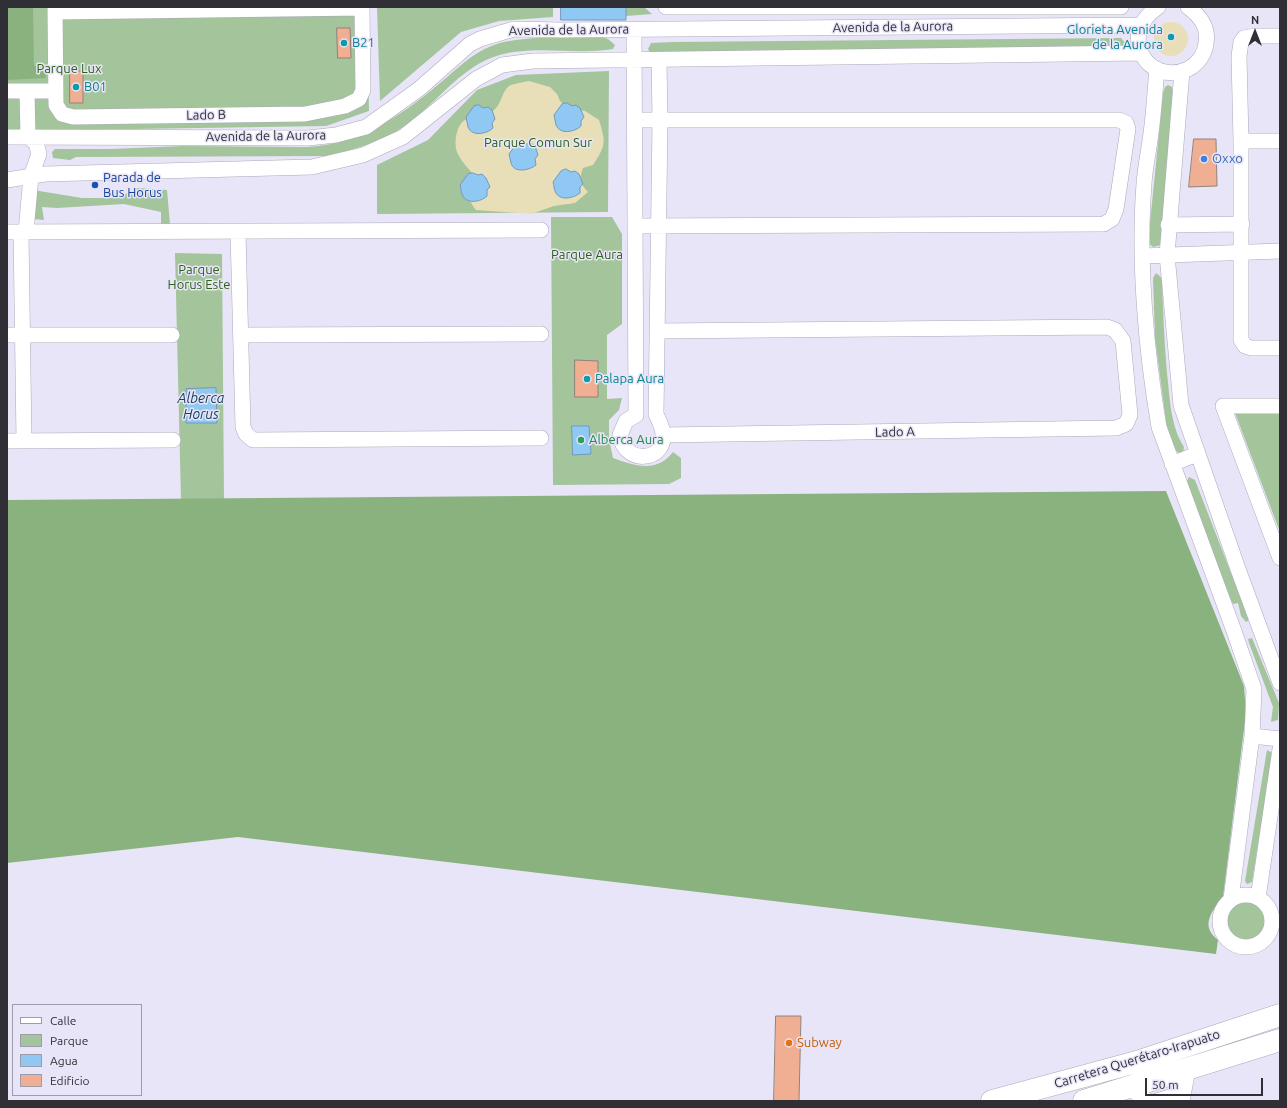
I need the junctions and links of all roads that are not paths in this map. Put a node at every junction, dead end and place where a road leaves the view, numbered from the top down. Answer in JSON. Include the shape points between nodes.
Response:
{"nodes":[{"id":1,"x":666,"y":7,"type":"edge"},
{"id":2,"x":1121,"y":7,"type":"edge"},
{"id":3,"x":1158,"y":7,"type":"edge"},
{"id":4,"x":1188,"y":7,"type":"edge"},
{"id":5,"x":362,"y":8,"type":"edge"},
{"id":6,"x":55,"y":9,"type":"edge"},
{"id":7,"x":1140,"y":25,"type":"junction"},
{"id":8,"x":634,"y":30,"type":"junction"},
{"id":9,"x":1280,"y":36,"type":"edge"},
{"id":10,"x":1141,"y":53,"type":"junction"},
{"id":11,"x":634,"y":59,"type":"junction"},
{"id":12,"x":659,"y":60,"type":"junction"},
{"id":13,"x":1157,"y":69,"type":"junction"},
{"id":14,"x":1182,"y":71,"type":"junction"},
{"id":15,"x":7,"y":91,"type":"edge"},
{"id":16,"x":28,"y":91,"type":"junction"},
{"id":17,"x":56,"y":91,"type":"junction"},
{"id":18,"x":635,"y":120,"type":"junction"},
{"id":19,"x":660,"y":120,"type":"junction"},
{"id":20,"x":28,"y":137,"type":"junction"},
{"id":21,"x":7,"y":138,"type":"edge"},
{"id":22,"x":1241,"y":141,"type":"junction"},
{"id":23,"x":1280,"y":141,"type":"edge"},
{"id":24,"x":31,"y":176,"type":"junction"},
{"id":25,"x":7,"y":180,"type":"edge"},
{"id":26,"x":1242,"y":224,"type":"junction"},
{"id":27,"x":1168,"y":225,"type":"junction"},
{"id":28,"x":636,"y":226,"type":"junction"},
{"id":29,"x":658,"y":226,"type":"junction"},
{"id":30,"x":541,"y":230,"type":"dead end"},
{"id":31,"x":18,"y":232,"type":"edge"},
{"id":32,"x":238,"y":232,"type":"junction"},
{"id":33,"x":1280,"y":252,"type":"edge"},
{"id":34,"x":1241,"y":253,"type":"junction"},
{"id":35,"x":1167,"y":255,"type":"junction"},
{"id":36,"x":1142,"y":256,"type":"junction"},
{"id":37,"x":657,"y":331,"type":"junction"},
{"id":38,"x":541,"y":334,"type":"dead end"},
{"id":39,"x":7,"y":335,"type":"edge"},
{"id":40,"x":23,"y":335,"type":"junction"},
{"id":41,"x":172,"y":335,"type":"dead end"},
{"id":42,"x":241,"y":335,"type":"junction"},
{"id":43,"x":1280,"y":348,"type":"edge"},
{"id":44,"x":1280,"y":406,"type":"edge"},
{"id":45,"x":664,"y":435,"type":"junction"},
{"id":46,"x":541,"y":438,"type":"dead end"},
{"id":47,"x":173,"y":440,"type":"dead end"},
{"id":48,"x":7,"y":441,"type":"edge"},
{"id":49,"x":24,"y":441,"type":"junction"},
{"id":50,"x":1197,"y":454,"type":"junction"},
{"id":51,"x":1172,"y":464,"type":"junction"},
{"id":52,"x":1280,"y":558,"type":"edge"},
{"id":53,"x":1279,"y":674,"type":"edge"},
{"id":54,"x":1252,"y":736,"type":"junction"},
{"id":55,"x":1280,"y":739,"type":"edge"},
{"id":56,"x":1280,"y":749,"type":"edge"},
{"id":57,"x":1258,"y":898,"type":"junction"},
{"id":58,"x":1232,"y":899,"type":"junction"},
{"id":59,"x":1280,"y":1015,"type":"edge"},
{"id":60,"x":1280,"y":1040,"type":"edge"},
{"id":61,"x":1188,"y":1069,"type":"junction"},
{"id":62,"x":1129,"y":1088,"type":"junction"},
{"id":63,"x":1182,"y":1097,"type":"edge"},
{"id":64,"x":992,"y":1101,"type":"edge"},
{"id":65,"x":1084,"y":1101,"type":"edge"},
{"id":66,"x":1148,"y":1101,"type":"edge"},
{"id":67,"x":1157,"y":1101,"type":"edge"}],
"edges":[{"from":1,"to":2,"type":"street"},
{"from":3,"to":7,"type":"street"},
{"from":4,"to":14,"type":"street","via":[[1200,17],[1207,38],[1200,59]]},
{"from":5,"to":6,"type":"street","name":"Lado B"},
{"from":5,"to":17,"type":"street","name":"Lado B","via":[[363,90],[359,99],[345,106],[305,114],[74,117],[62,114],[58,108]]},
{"from":6,"to":17,"type":"street","name":"Lado B"},
{"from":7,"to":8,"type":"street","name":"Avenida de la Aurora"},
{"from":7,"to":10,"type":"street","via":[[1138,41]]},
{"from":8,"to":11,"type":"street"},
{"from":8,"to":20,"type":"street","name":"Avenida de la Aurora","via":[[514,29],[492,34],[470,44],[419,89],[366,127],[336,135],[308,138]]},
{"from":9,"to":22,"type":"street","via":[[1250,36],[1241,42]]},
{"from":10,"to":12,"type":"street"},
{"from":10,"to":13,"type":"street"},
{"from":11,"to":12,"type":"street"},
{"from":11,"to":18,"type":"street"},
{"from":11,"to":24,"type":"street","via":[[533,61],[502,65],[476,79],[403,137],[363,155],[312,167]]},
{"from":12,"to":19,"type":"street"},
{"from":13,"to":14,"type":"street","via":[[1174,73]]},
{"from":13,"to":36,"type":"street","via":[[1144,184]]},
{"from":14,"to":27,"type":"street"},
{"from":15,"to":16,"type":"street"},
{"from":16,"to":17,"type":"street"},
{"from":16,"to":20,"type":"street"},
{"from":18,"to":19,"type":"street"},
{"from":18,"to":28,"type":"street"},
{"from":19,"to":29,"type":"street"},
{"from":19,"to":29,"type":"street","via":[[1119,120],[1126,123],[1128,129],[1116,209],[1112,219],[1104,224]]},
{"from":20,"to":21,"type":"street","name":"Avenida de la Aurora"},
{"from":20,"to":24,"type":"street","via":[[36,143],[38,150],[38,158]]},
{"from":22,"to":23,"type":"street"},
{"from":22,"to":26,"type":"street"},
{"from":24,"to":25,"type":"street"},
{"from":24,"to":31,"type":"street"},
{"from":26,"to":27,"type":"street"},
{"from":26,"to":34,"type":"street"},
{"from":27,"to":35,"type":"street"},
{"from":28,"to":29,"type":"street"},
{"from":28,"to":45,"type":"street","via":[[636,415],[623,426],[620,439],[628,453],[644,457],[660,448]]},
{"from":29,"to":37,"type":"street"},
{"from":30,"to":32,"type":"street"},
{"from":31,"to":32,"type":"street"},
{"from":31,"to":40,"type":"street"},
{"from":32,"to":42,"type":"street"},
{"from":33,"to":34,"type":"street"},
{"from":34,"to":35,"type":"street"},
{"from":34,"to":43,"type":"street","via":[[1242,343],[1251,348]]},
{"from":35,"to":36,"type":"street"},
{"from":35,"to":50,"type":"street","via":[[1181,405]]},
{"from":36,"to":51,"type":"street","via":[[1156,412]]},
{"from":37,"to":45,"type":"street","via":[[656,414]]},
{"from":37,"to":45,"type":"street","name":"Lado A","via":[[1108,327],[1115,330],[1123,341],[1130,415],[1126,424],[1116,428]]},
{"from":38,"to":42,"type":"street"},
{"from":39,"to":40,"type":"street"},
{"from":40,"to":41,"type":"street"},
{"from":40,"to":49,"type":"street"},
{"from":42,"to":46,"type":"street","via":[[243,427],[253,440]]},
{"from":44,"to":52,"type":"street","via":[[1223,406]]},
{"from":47,"to":49,"type":"street"},
{"from":48,"to":49,"type":"street"},
{"from":50,"to":51,"type":"street"},
{"from":50,"to":53,"type":"street"},
{"from":51,"to":54,"type":"street","via":[[1252,680]]},
{"from":54,"to":55,"type":"street"},
{"from":54,"to":58,"type":"street"},
{"from":56,"to":57,"type":"street"},
{"from":57,"to":58,"type":"street","via":[[1240,895]]},
{"from":57,"to":58,"type":"street","via":[[1269,909],[1272,924],[1265,938],[1251,946],[1239,946],[1228,940],[1220,927],[1221,911]]},
{"from":59,"to":64,"type":"highway","name":"Carretera Querétaro-Irapuato","via":[[1140,1060]]},
{"from":60,"to":61,"type":"highway"},
{"from":61,"to":62,"type":"highway"},
{"from":61,"to":63,"type":"street"},
{"from":62,"to":65,"type":"highway"},
{"from":62,"to":66,"type":"street"},
{"from":63,"to":67,"type":"street"}]}
